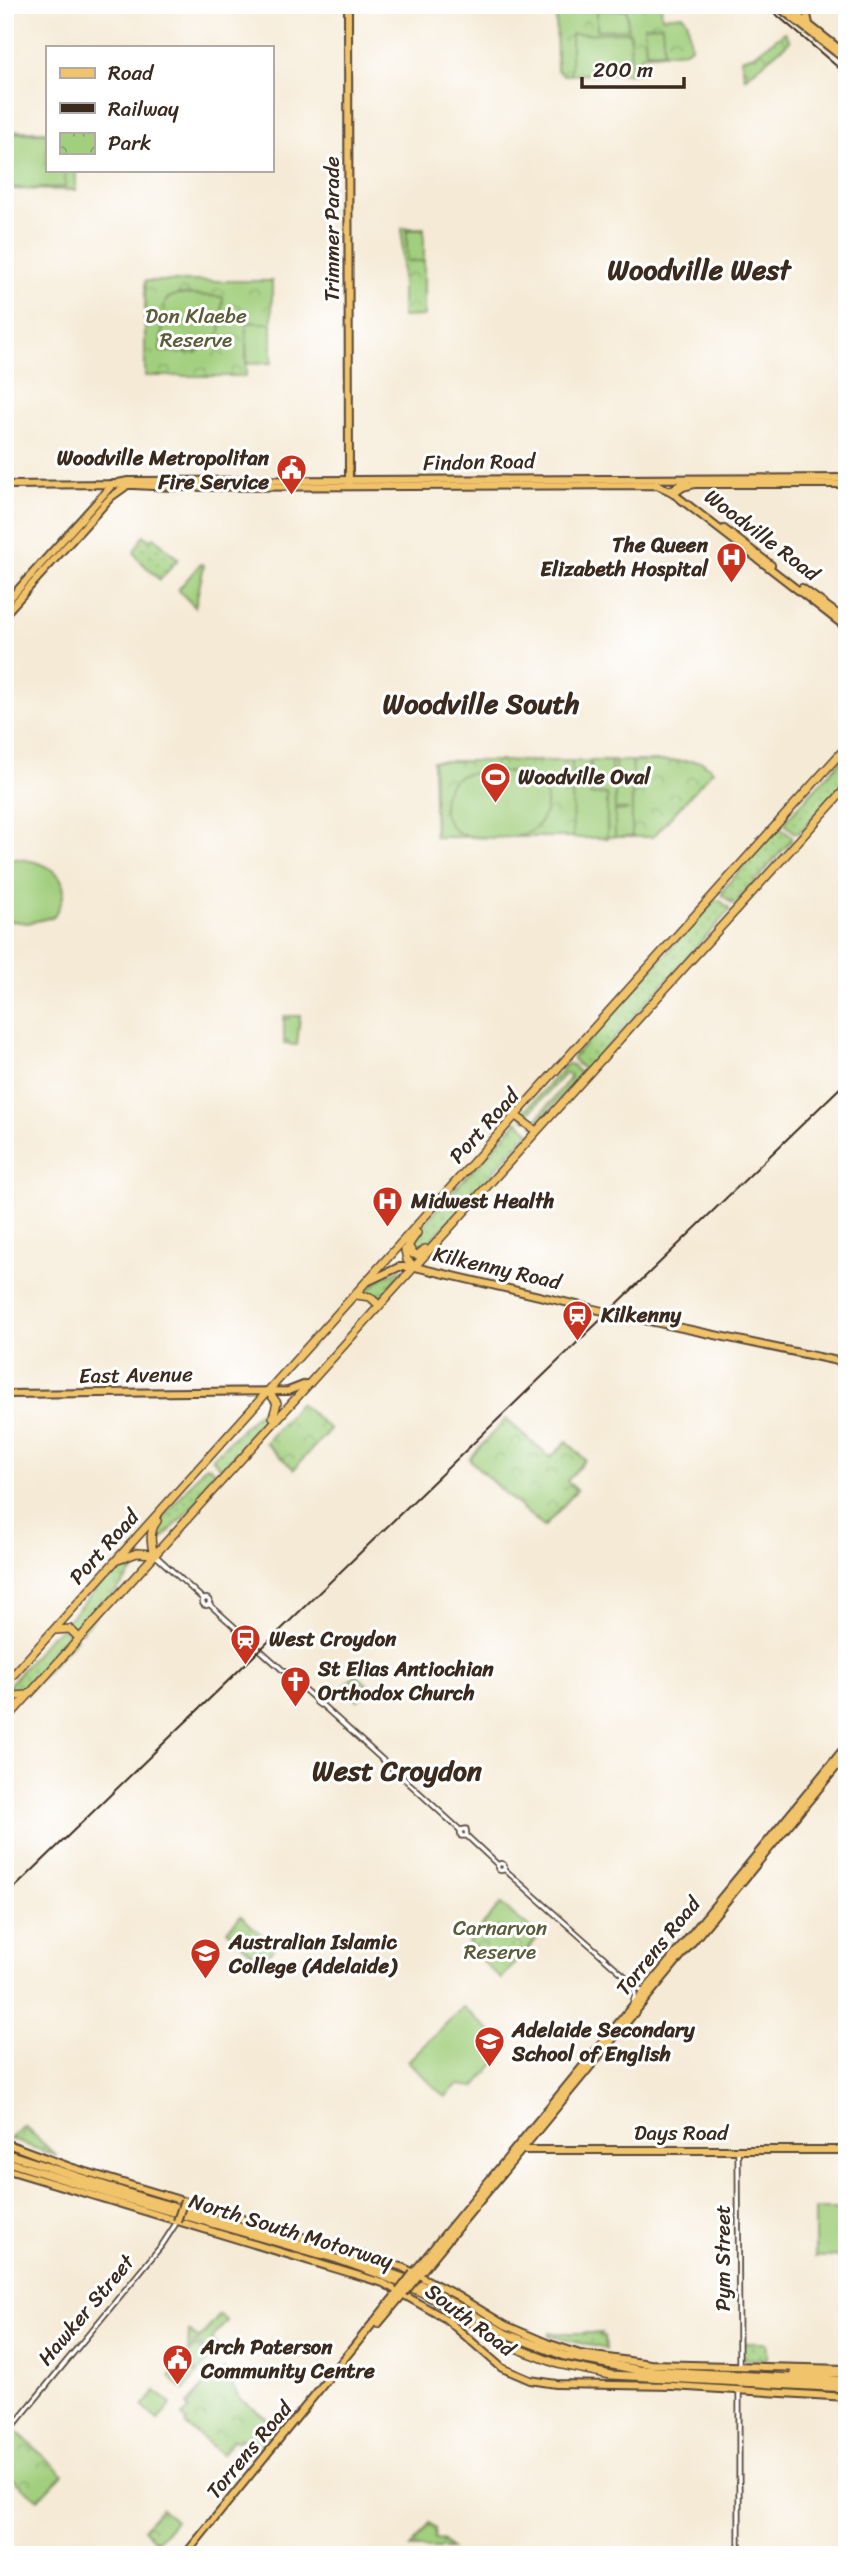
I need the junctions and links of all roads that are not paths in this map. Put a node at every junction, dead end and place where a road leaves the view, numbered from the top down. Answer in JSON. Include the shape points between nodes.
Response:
{"nodes":[{"id":1,"x":348,"y":5,"type":"edge"},
{"id":2,"x":776,"y":5,"type":"edge"},
{"id":3,"x":784,"y":5,"type":"edge"},
{"id":4,"x":802,"y":5,"type":"edge"},
{"id":5,"x":791,"y":11,"type":"edge"},
{"id":6,"x":810,"y":25,"type":"junction"},
{"id":7,"x":847,"y":55,"type":"edge"},
{"id":8,"x":847,"y":61,"type":"edge"},
{"id":9,"x":351,"y":469,"type":"junction"},
{"id":10,"x":847,"y":478,"type":"edge"},
{"id":11,"x":491,"y":479,"type":"junction"},
{"id":12,"x":655,"y":479,"type":"junction"},
{"id":13,"x":363,"y":480,"type":"junction"},
{"id":14,"x":339,"y":481,"type":"junction"},
{"id":15,"x":689,"y":482,"type":"junction"},
{"id":16,"x":97,"y":484,"type":"junction"},
{"id":17,"x":113,"y":484,"type":"junction"},
{"id":18,"x":152,"y":484,"type":"junction"},
{"id":19,"x":351,"y":484,"type":"junction"},
{"id":20,"x":847,"y":484,"type":"edge"},
{"id":21,"x":5,"y":485,"type":"edge"},
{"id":22,"x":127,"y":486,"type":"junction"},
{"id":23,"x":498,"y":486,"type":"junction"},
{"id":24,"x":673,"y":491,"type":"junction"},
{"id":25,"x":103,"y":495,"type":"junction"},
{"id":26,"x":682,"y":496,"type":"junction"},
{"id":27,"x":111,"y":497,"type":"junction"},
{"id":28,"x":5,"y":604,"type":"edge"},
{"id":29,"x":5,"y":614,"type":"edge"},
{"id":30,"x":847,"y":621,"type":"edge"},
{"id":31,"x":847,"y":628,"type":"edge"},
{"id":32,"x":847,"y":746,"type":"edge"},
{"id":33,"x":847,"y":786,"type":"edge"},
{"id":34,"x":516,"y":1116,"type":"junction"},
{"id":35,"x":536,"y":1131,"type":"junction"},
{"id":36,"x":417,"y":1226,"type":"junction"},
{"id":37,"x":408,"y":1245,"type":"junction"},
{"id":38,"x":433,"y":1246,"type":"junction"},
{"id":39,"x":415,"y":1267,"type":"junction"},
{"id":40,"x":369,"y":1281,"type":"junction"},
{"id":41,"x":356,"y":1294,"type":"junction"},
{"id":42,"x":379,"y":1305,"type":"junction"},
{"id":43,"x":847,"y":1363,"type":"edge"},
{"id":44,"x":307,"y":1383,"type":"junction"},
{"id":45,"x":268,"y":1391,"type":"junction"},
{"id":46,"x":5,"y":1394,"type":"edge"},
{"id":47,"x":259,"y":1402,"type":"junction"},
{"id":48,"x":277,"y":1403,"type":"junction"},
{"id":49,"x":272,"y":1422,"type":"junction"},
{"id":50,"x":163,"y":1509,"type":"junction"},
{"id":51,"x":152,"y":1534,"type":"junction"},
{"id":52,"x":170,"y":1536,"type":"junction"},
{"id":53,"x":154,"y":1554,"type":"junction"},
{"id":54,"x":115,"y":1561,"type":"junction"},
{"id":55,"x":54,"y":1630,"type":"junction"},
{"id":56,"x":79,"y":1638,"type":"junction"},
{"id":57,"x":5,"y":1684,"type":"edge"},
{"id":58,"x":5,"y":1693,"type":"edge"},
{"id":59,"x":27,"y":1695,"type":"junction"},
{"id":60,"x":5,"y":1721,"type":"edge"},
{"id":61,"x":847,"y":1745,"type":"edge"},
{"id":62,"x":847,"y":1754,"type":"edge"},
{"id":63,"x":650,"y":1984,"type":"junction"},
{"id":64,"x":636,"y":1987,"type":"junction"},
{"id":65,"x":643,"y":1997,"type":"junction"},
{"id":66,"x":634,"y":2009,"type":"junction"},
{"id":67,"x":647,"y":2013,"type":"dead end"},
{"id":68,"x":5,"y":2143,"type":"edge"},
{"id":69,"x":519,"y":2149,"type":"junction"},
{"id":70,"x":738,"y":2150,"type":"junction"},
{"id":71,"x":847,"y":2150,"type":"edge"},
{"id":72,"x":5,"y":2153,"type":"edge"},
{"id":73,"x":5,"y":2161,"type":"edge"},
{"id":74,"x":5,"y":2169,"type":"edge"},
{"id":75,"x":184,"y":2200,"type":"junction"},
{"id":76,"x":167,"y":2218,"type":"junction"},
{"id":77,"x":177,"y":2221,"type":"junction"},
{"id":78,"x":170,"y":2235,"type":"junction"},
{"id":79,"x":431,"y":2260,"type":"junction"},
{"id":80,"x":417,"y":2272,"type":"junction"},
{"id":81,"x":429,"y":2281,"type":"junction"},
{"id":82,"x":389,"y":2286,"type":"junction"},
{"id":83,"x":402,"y":2292,"type":"junction"},
{"id":84,"x":417,"y":2301,"type":"junction"},
{"id":85,"x":393,"y":2304,"type":"junction"},
{"id":86,"x":738,"y":2367,"type":"junction"},
{"id":87,"x":847,"y":2371,"type":"edge"},
{"id":88,"x":769,"y":2376,"type":"junction"},
{"id":89,"x":847,"y":2381,"type":"edge"},
{"id":90,"x":847,"y":2388,"type":"edge"},
{"id":91,"x":739,"y":2390,"type":"junction"},
{"id":92,"x":847,"y":2397,"type":"edge"},
{"id":93,"x":5,"y":2436,"type":"edge"},
{"id":94,"x":185,"y":2555,"type":"edge"},
{"id":95,"x":739,"y":2555,"type":"edge"}],
"edges":[{"from":1,"to":9,"type":"main road","name":"Trimmer Parade"},
{"from":2,"to":5,"type":"main road"},
{"from":3,"to":5,"type":"main road"},
{"from":4,"to":5,"type":"main road"},
{"from":4,"to":6,"type":"main road"},
{"from":5,"to":6,"type":"main road"},
{"from":5,"to":8,"type":"main road"},
{"from":6,"to":7,"type":"main road"},
{"from":9,"to":13,"type":"main road","via":[[355,478]]},
{"from":9,"to":14,"type":"main road"},
{"from":9,"to":19,"type":"main road","name":"Trimmer Parade"},
{"from":10,"to":15,"type":"main road","name":"Findon Road"},
{"from":11,"to":12,"type":"main road","name":"Findon Road"},
{"from":11,"to":13,"type":"main road","name":"Findon Road"},
{"from":11,"to":23,"type":"main road"},
{"from":12,"to":15,"type":"main road","name":"Findon Road"},
{"from":12,"to":24,"type":"main road","name":"Woodville Road"},
{"from":13,"to":19,"type":"main road","name":"Findon Road"},
{"from":14,"to":18,"type":"main road","name":"Findon Road"},
{"from":14,"to":19,"type":"main road","name":"Findon Road"},
{"from":15,"to":20,"type":"main road","name":"Findon Road"},
{"from":15,"to":24,"type":"main road","name":"Findon Road"},
{"from":15,"to":26,"type":"main road"},
{"from":16,"to":17,"type":"main road","name":"Findon Road"},
{"from":16,"to":21,"type":"main road","name":"Findon Road"},
{"from":16,"to":25,"type":"main road"},
{"from":17,"to":18,"type":"main road","name":"Findon Road"},
{"from":17,"to":22,"type":"main road","name":"Findon Road"},
{"from":17,"to":25,"type":"main road"},
{"from":17,"to":27,"type":"main road"},
{"from":18,"to":19,"type":"main road","name":"Findon Road"},
{"from":18,"to":22,"type":"main road","name":"Findon Road"},
{"from":19,"to":23,"type":"main road","name":"Findon Road"},
{"from":22,"to":27,"type":"main road"},
{"from":23,"to":24,"type":"main road","name":"Findon Road","via":[[657,485]]},
{"from":24,"to":26,"type":"main road","name":"Woodville Road"},
{"from":24,"to":31,"type":"main road","name":"Woodville Road"},
{"from":25,"to":28,"type":"main road"},
{"from":26,"to":30,"type":"main road","name":"Woodville Road"},
{"from":27,"to":29,"type":"main road"},
{"from":32,"to":34,"type":"highway","name":"Port Road"},
{"from":33,"to":35,"type":"highway","name":"Port Road"},
{"from":34,"to":35,"type":"highway"},
{"from":34,"to":36,"type":"highway","name":"Port Road"},
{"from":35,"to":38,"type":"highway","name":"Port Road"},
{"from":36,"to":37,"type":"highway"},
{"from":36,"to":40,"type":"highway","name":"Port Road"},
{"from":37,"to":38,"type":"highway","via":[[418,1255]]},
{"from":37,"to":39,"type":"highway","via":[[405,1256]]},
{"from":38,"to":39,"type":"highway","name":"Port Road"},
{"from":39,"to":40,"type":"main road","via":[[399,1267]]},
{"from":39,"to":42,"type":"highway","name":"Port Road"},
{"from":39,"to":43,"type":"main road","name":"Kilkenny Road"},
{"from":40,"to":41,"type":"highway","name":"Port Road"},
{"from":41,"to":42,"type":"highway"},
{"from":41,"to":45,"type":"highway","name":"Port Road"},
{"from":42,"to":44,"type":"highway","name":"Port Road"},
{"from":44,"to":45,"type":"main road","name":"East Avenue","via":[[294,1390]]},
{"from":44,"to":49,"type":"highway","name":"Port Road"},
{"from":45,"to":46,"type":"main road","name":"East Avenue"},
{"from":45,"to":47,"type":"highway","name":"Port Road"},
{"from":45,"to":48,"type":"highway"},
{"from":47,"to":48,"type":"highway","via":[[269,1399]]},
{"from":47,"to":50,"type":"highway","name":"Port Road"},
{"from":48,"to":49,"type":"highway"},
{"from":49,"to":52,"type":"highway","name":"Port Road"},
{"from":50,"to":51,"type":"highway"},
{"from":50,"to":54,"type":"highway","name":"Port Road"},
{"from":51,"to":52,"type":"highway","via":[[156,1541]]},
{"from":51,"to":53,"type":"highway"},
{"from":52,"to":53,"type":"highway","name":"Port Road"},
{"from":53,"to":54,"type":"highway","via":[[138,1552]]},
{"from":53,"to":56,"type":"highway","name":"Port Road"},
{"from":53,"to":64,"type":"street","via":[[204,1604],[321,1700],[395,1776],[400,1775],[460,1830],[466,1829],[467,1836],[499,1869]]},
{"from":54,"to":55,"type":"highway","name":"Port Road"},
{"from":55,"to":56,"type":"highway","via":[[70,1629]]},
{"from":55,"to":57,"type":"highway","name":"Port Road"},
{"from":56,"to":59,"type":"highway","name":"Port Road"},
{"from":58,"to":59,"type":"highway"},
{"from":59,"to":60,"type":"highway","name":"Port Road"},
{"from":61,"to":63,"type":"main road","name":"Torrens Road"},
{"from":62,"to":65,"type":"main road","name":"Torrens Road"},
{"from":63,"to":64,"type":"street"},
{"from":63,"to":65,"type":"main road","name":"Torrens Road"},
{"from":64,"to":65,"type":"street"},
{"from":64,"to":66,"type":"street"},
{"from":65,"to":66,"type":"main road","name":"Torrens Road"},
{"from":66,"to":67,"type":"main road"},
{"from":66,"to":69,"type":"main road","name":"Torrens Road"},
{"from":68,"to":75,"type":"main road","name":"South Road"},
{"from":69,"to":70,"type":"main road","name":"Days Road"},
{"from":69,"to":79,"type":"main road","name":"Torrens Road"},
{"from":69,"to":80,"type":"main road","name":"Torrens Road"},
{"from":70,"to":71,"type":"main road","name":"Days Road"},
{"from":70,"to":86,"type":"street","name":"Pym Street"},
{"from":72,"to":88,"type":"highway","name":"North South Motorway","via":[[388,2272],[437,2293],[506,2334],[556,2353],[639,2370]]},
{"from":73,"to":90,"type":"highway","name":"North South Motorway","via":[[382,2275],[422,2293],[508,2345],[558,2364],[611,2375]]},
{"from":74,"to":76,"type":"main road","name":"South Road"},
{"from":75,"to":77,"type":"main road","name":"Hawker Street","bridge":true},
{"from":75,"to":80,"type":"main road","name":"South Road"},
{"from":76,"to":77,"type":"main road","name":"South Road"},
{"from":76,"to":78,"type":"street"},
{"from":77,"to":78,"type":"street","name":"Hawker Street"},
{"from":77,"to":82,"type":"main road","name":"South Road"},
{"from":78,"to":93,"type":"street","name":"Hawker Street"},
{"from":79,"to":80,"type":"main road","name":"Torrens Road"},
{"from":79,"to":81,"type":"main road"},
{"from":80,"to":81,"type":"main road","name":"South Road"},
{"from":80,"to":83,"type":"main road","name":"Torrens Road","bridge":true},
{"from":81,"to":86,"type":"main road","name":"South Road","via":[[505,2325],[580,2354],[650,2364]]},
{"from":82,"to":83,"type":"main road","name":"South Road"},
{"from":82,"to":85,"type":"main road"},
{"from":83,"to":84,"type":"main road","name":"South Road"},
{"from":83,"to":85,"type":"main road","name":"Torrens Road"},
{"from":84,"to":85,"type":"main road"},
{"from":84,"to":91,"type":"main road","name":"South Road","via":[[446,2319],[502,2368],[530,2381]]},
{"from":85,"to":94,"type":"main road","name":"Torrens Road"},
{"from":86,"to":87,"type":"main road","name":"South Road"},
{"from":87,"to":88,"type":"highway"},
{"from":88,"to":89,"type":"highway","name":"North South Motorway"},
{"from":91,"to":92,"type":"main road","name":"South Road"},
{"from":91,"to":95,"type":"street"}]}
